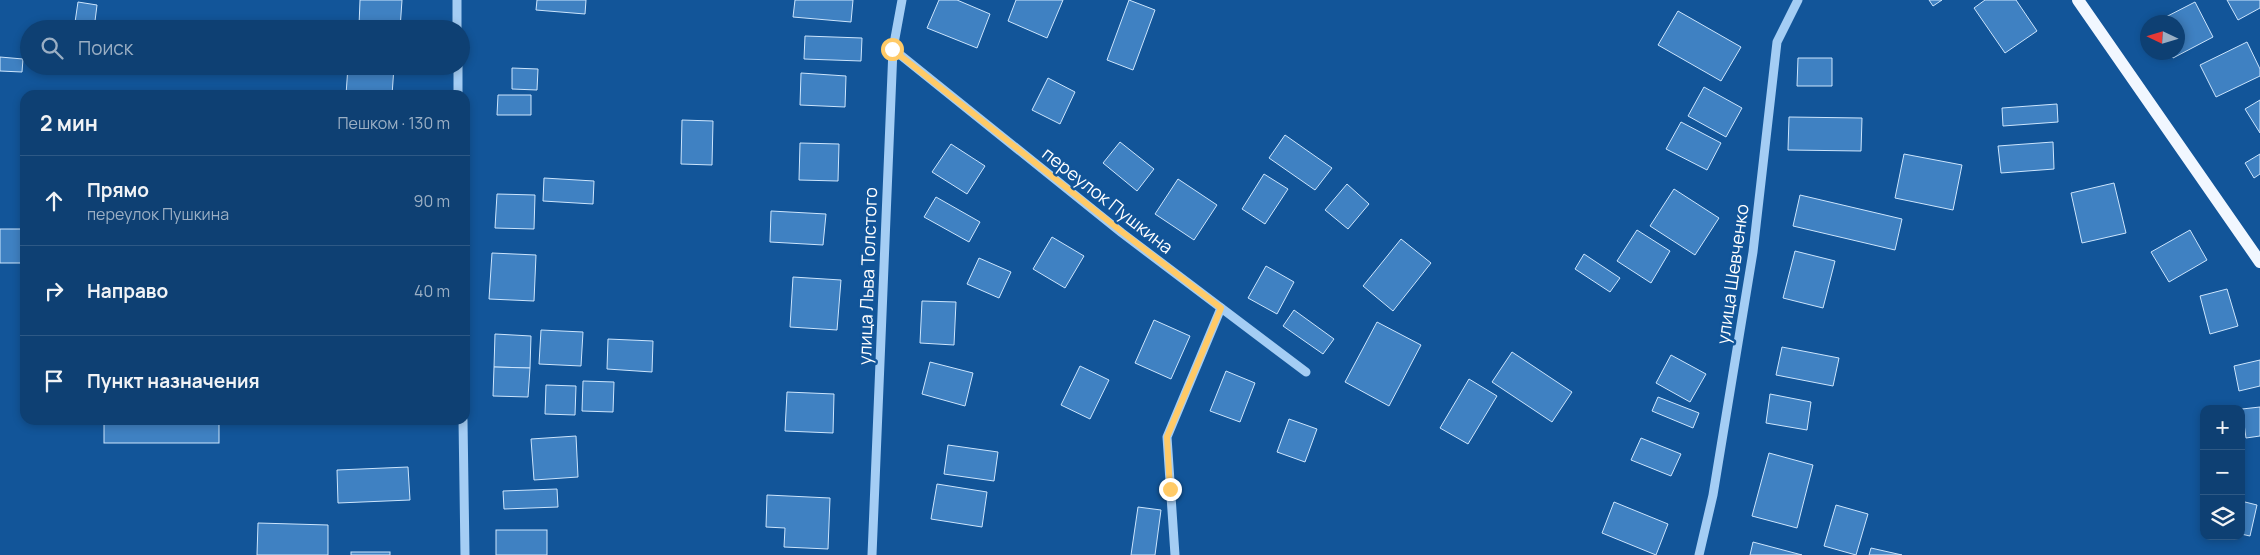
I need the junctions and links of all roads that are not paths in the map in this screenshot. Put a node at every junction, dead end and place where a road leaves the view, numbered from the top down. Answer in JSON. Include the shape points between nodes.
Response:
{"nodes":[{"id":1,"x":456,"y":0,"type":"edge"},
{"id":2,"x":902,"y":0,"type":"edge"},
{"id":3,"x":1798,"y":0,"type":"edge"},
{"id":4,"x":2078,"y":0,"type":"edge"},
{"id":5,"x":457,"y":20,"type":"edge"},
{"id":6,"x":892,"y":49,"type":"junction"},
{"id":7,"x":458,"y":75,"type":"edge"},
{"id":8,"x":458,"y":90,"type":"edge"},
{"id":9,"x":2260,"y":262,"type":"edge"},
{"id":10,"x":1221,"y":308,"type":"junction"},
{"id":11,"x":1306,"y":372,"type":"dead end"},
{"id":12,"x":463,"y":425,"type":"edge"},
{"id":13,"x":465,"y":555,"type":"edge"},
{"id":14,"x":872,"y":555,"type":"edge"},
{"id":15,"x":1175,"y":555,"type":"edge"},
{"id":16,"x":1699,"y":555,"type":"edge"}],
"edges":[{"from":1,"to":5,"type":"street"},
{"from":2,"to":6,"type":"street","name":"улица Льва Толстого"},
{"from":3,"to":16,"type":"street","name":"улица Шевченко","via":[[1777,42],[1753,252],[1713,495]]},
{"from":4,"to":9,"type":"main road"},
{"from":6,"to":10,"type":"street","name":"переулок Пушкина"},
{"from":6,"to":14,"type":"street","name":"улица Льва Толстого"},
{"from":7,"to":8,"type":"street"},
{"from":10,"to":11,"type":"street","name":"переулок Пушкина"},
{"from":10,"to":15,"type":"street","via":[[1167,437]]},
{"from":12,"to":13,"type":"street"}]}
